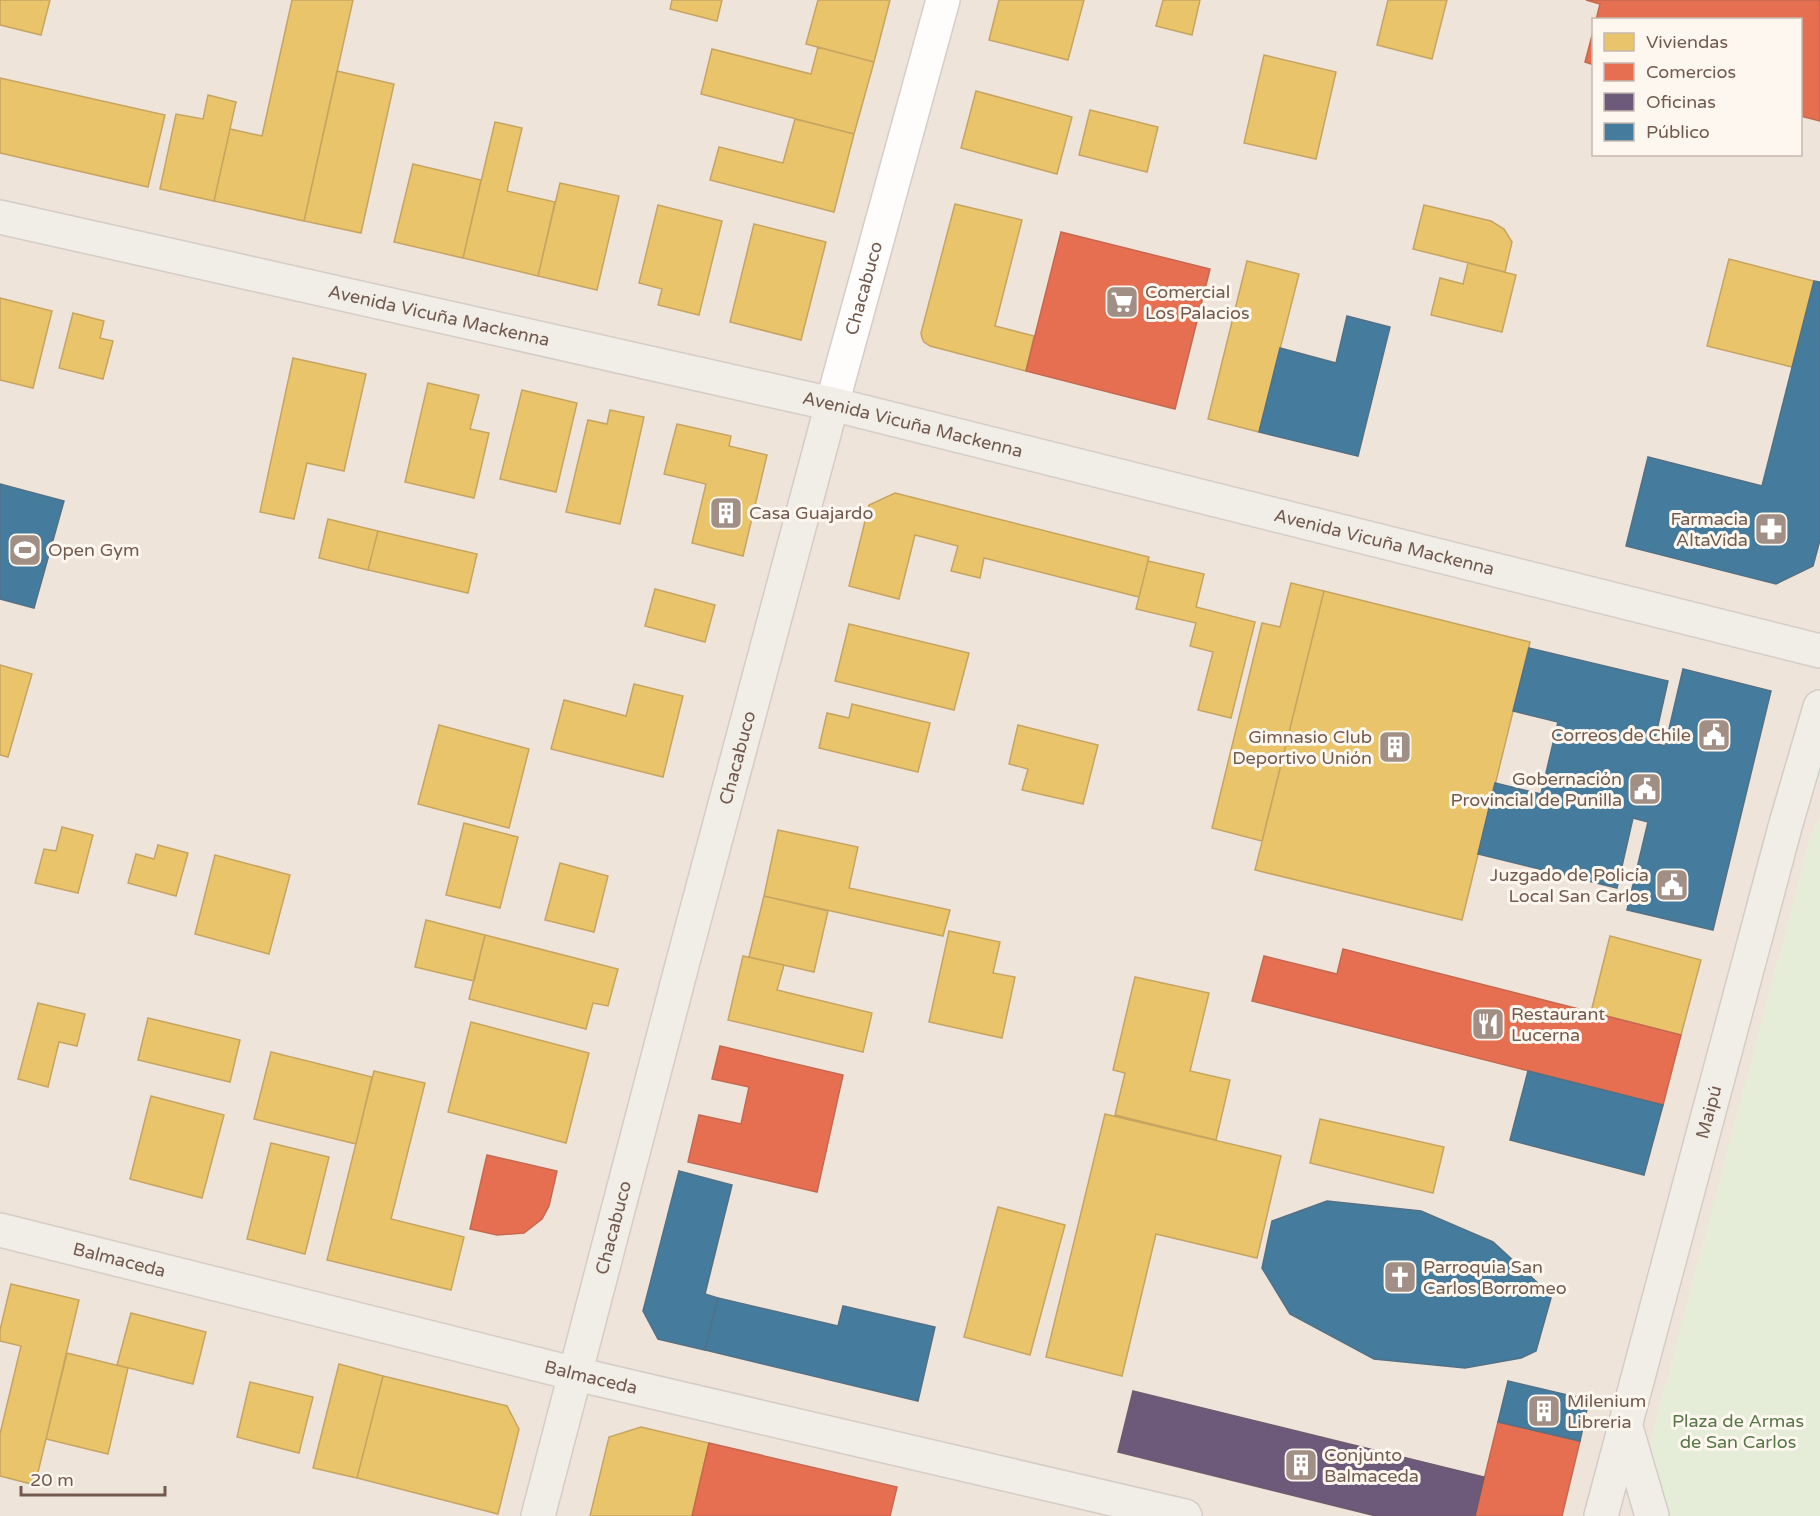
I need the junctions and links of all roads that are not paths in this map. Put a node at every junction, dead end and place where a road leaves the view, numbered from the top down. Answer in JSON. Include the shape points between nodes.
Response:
{"nodes":[{"id":1,"x":943,"y":0,"type":"edge"},
{"id":2,"x":0,"y":217,"type":"edge"},
{"id":3,"x":832,"y":404,"type":"junction"},
{"id":4,"x":1820,"y":651,"type":"edge"},
{"id":5,"x":1820,"y":707,"type":"edge"},
{"id":6,"x":1820,"y":782,"type":"edge"},
{"id":7,"x":1785,"y":826,"type":"junction"},
{"id":8,"x":0,"y":1230,"type":"edge"},
{"id":9,"x":576,"y":1374,"type":"junction"},
{"id":10,"x":1626,"y":1425,"type":"junction"},
{"id":11,"x":538,"y":1516,"type":"edge"},
{"id":12,"x":1185,"y":1516,"type":"edge"},
{"id":13,"x":1601,"y":1516,"type":"edge"},
{"id":14,"x":1652,"y":1516,"type":"edge"}],
"edges":[{"from":1,"to":3,"type":"street","name":"Chacabuco"},
{"from":2,"to":3,"type":"main road","name":"Avenida Vicuña Mackenna"},
{"from":3,"to":4,"type":"main road","name":"Avenida Vicuña Mackenna"},
{"from":3,"to":9,"type":"main road","name":"Chacabuco"},
{"from":5,"to":7,"type":"main road","name":"Maipú"},
{"from":6,"to":7,"type":"main road"},
{"from":7,"to":10,"type":"main road","name":"Maipú"},
{"from":8,"to":9,"type":"main road","name":"Balmaceda"},
{"from":9,"to":11,"type":"main road","name":"Chacabuco"},
{"from":9,"to":12,"type":"main road","name":"Balmaceda"},
{"from":10,"to":13,"type":"main road","name":"Maipú"},
{"from":10,"to":14,"type":"main road"}]}
